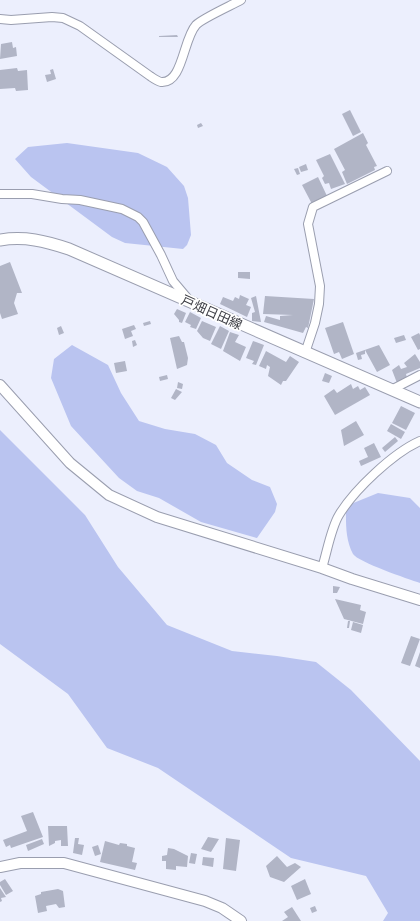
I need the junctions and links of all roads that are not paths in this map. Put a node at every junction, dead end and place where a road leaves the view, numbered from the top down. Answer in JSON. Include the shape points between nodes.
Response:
{"nodes":[{"id":1,"x":241,"y":0,"type":"edge"},
{"id":2,"x":0,"y":19,"type":"edge"},
{"id":3,"x":387,"y":171,"type":"dead end"},
{"id":4,"x":0,"y":194,"type":"edge"},
{"id":5,"x":0,"y":240,"type":"edge"},
{"id":6,"x":191,"y":302,"type":"junction"},
{"id":7,"x":305,"y":353,"type":"junction"},
{"id":8,"x":420,"y":375,"type":"edge"},
{"id":9,"x":0,"y":385,"type":"edge"},
{"id":10,"x":391,"y":390,"type":"junction"},
{"id":11,"x":420,"y":402,"type":"edge"},
{"id":12,"x":420,"y":441,"type":"edge"},
{"id":13,"x":322,"y":568,"type":"junction"},
{"id":14,"x":420,"y":600,"type":"edge"},
{"id":15,"x":0,"y":867,"type":"edge"},
{"id":16,"x":241,"y":921,"type":"edge"}],
"edges":[{"from":1,"to":2,"type":"street","via":[[196,24],[189,34],[182,61],[175,75],[160,82],[80,26],[64,18],[52,16]]},
{"from":3,"to":7,"type":"street","via":[[314,207],[308,224],[320,286],[319,304]]},
{"from":4,"to":6,"type":"street","via":[[32,194],[80,200],[122,209],[138,217],[173,281]]},
{"from":5,"to":6,"type":"main road","name":"戸畑日田線","via":[[15,238],[45,241]]},
{"from":6,"to":7,"type":"main road","name":"戸畑日田線"},
{"from":7,"to":10,"type":"main road","name":"戸畑日田線"},
{"from":8,"to":10,"type":"street"},
{"from":9,"to":13,"type":"street","via":[[70,463],[109,494],[157,517]]},
{"from":10,"to":11,"type":"main road","name":"戸畑日田線"},
{"from":12,"to":13,"type":"street","via":[[400,452],[357,490],[339,516]]},
{"from":13,"to":14,"type":"street"},
{"from":15,"to":16,"type":"street","via":[[20,863],[64,864],[205,901],[222,908]]}]}
